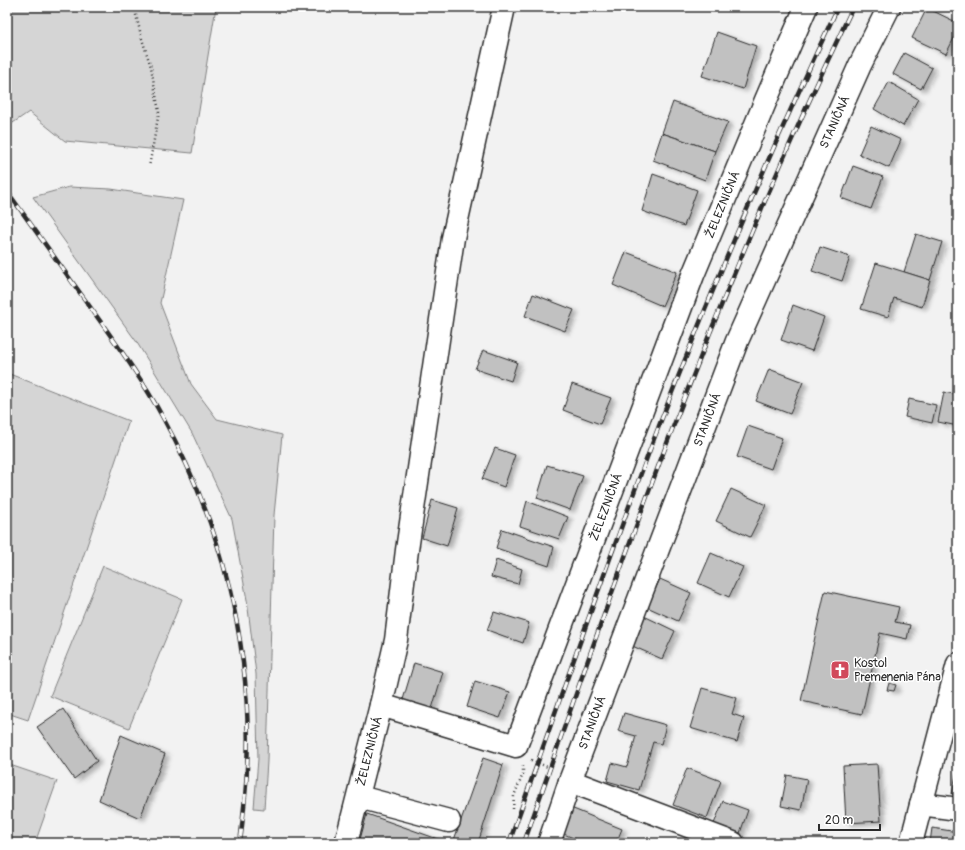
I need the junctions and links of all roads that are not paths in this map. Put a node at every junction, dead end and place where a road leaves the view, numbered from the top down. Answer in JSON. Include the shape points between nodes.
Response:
{"nodes":[{"id":1,"x":504,"y":7,"type":"edge"},
{"id":2,"x":806,"y":7,"type":"edge"},
{"id":3,"x":889,"y":7,"type":"edge"},
{"id":4,"x":958,"y":664,"type":"edge"},
{"id":5,"x":381,"y":705,"type":"junction"},
{"id":6,"x":950,"y":725,"type":"edge"},
{"id":7,"x":570,"y":781,"type":"junction"},
{"id":8,"x":359,"y":797,"type":"junction"},
{"id":9,"x":921,"y":804,"type":"junction"},
{"id":10,"x":958,"y":809,"type":"edge"},
{"id":11,"x":449,"y":821,"type":"dead end"},
{"id":12,"x":346,"y":843,"type":"edge"},
{"id":13,"x":549,"y":843,"type":"edge"},
{"id":14,"x":733,"y":843,"type":"edge"},
{"id":15,"x":911,"y":843,"type":"edge"}],
"edges":[{"from":1,"to":5,"type":"street","via":[[453,238],[396,640]]},
{"from":2,"to":5,"type":"street","name":"ŽELEZNIČNÁ","via":[[693,275],[520,753]]},
{"from":3,"to":7,"type":"street","name":"STANIČNÁ","via":[[860,65],[737,341]]},
{"from":4,"to":6,"type":"street"},
{"from":5,"to":8,"type":"street","name":"ŽELEZNIČNÁ"},
{"from":6,"to":9,"type":"street"},
{"from":7,"to":13,"type":"street","name":"STANIČNÁ"},
{"from":7,"to":14,"type":"street"},
{"from":8,"to":11,"type":"street"},
{"from":8,"to":12,"type":"street","name":"ŽELEZNIČNÁ"},
{"from":9,"to":10,"type":"street"},
{"from":9,"to":15,"type":"street"}]}
